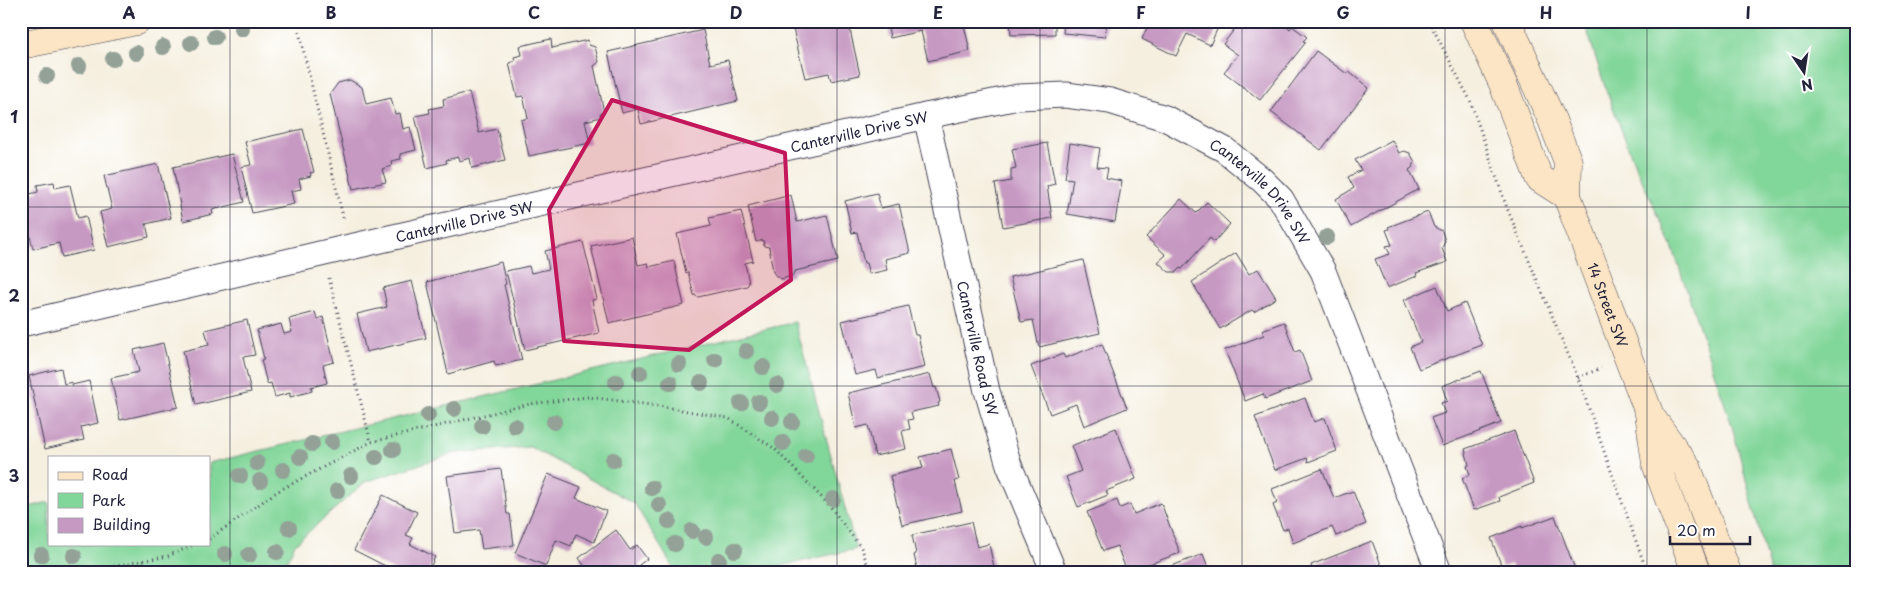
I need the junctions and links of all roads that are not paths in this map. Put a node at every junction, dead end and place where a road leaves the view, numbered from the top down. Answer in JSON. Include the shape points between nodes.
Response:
{"nodes":[{"id":1,"x":136,"y":21,"type":"edge"},
{"id":2,"x":1474,"y":21,"type":"edge"},
{"id":3,"x":1507,"y":21,"type":"edge"},
{"id":4,"x":21,"y":46,"type":"edge"},
{"id":5,"x":926,"y":116,"type":"junction"},
{"id":6,"x":1566,"y":196,"type":"junction"},
{"id":7,"x":21,"y":324,"type":"edge"},
{"id":8,"x":1649,"y":413,"type":"junction"},
{"id":9,"x":1054,"y":572,"type":"edge"},
{"id":10,"x":1439,"y":572,"type":"edge"},
{"id":11,"x":1696,"y":572,"type":"edge"},
{"id":12,"x":1727,"y":572,"type":"edge"}],
"edges":[{"from":1,"to":4,"type":"main road"},
{"from":2,"to":6,"type":"main road","via":[[1539,178]]},
{"from":3,"to":6,"type":"main road","name":"14 Street SW","via":[[1568,162]]},
{"from":5,"to":7,"type":"street","name":"Canterville Drive SW"},
{"from":5,"to":9,"type":"street","name":"Canterville Road SW","via":[[997,428]]},
{"from":5,"to":10,"type":"street","name":"Canterville Drive SW","via":[[1018,97],[1066,96],[1110,102],[1165,118],[1225,150],[1262,180],[1281,199],[1323,272]]},
{"from":6,"to":8,"type":"main road","name":"14 Street SW"},
{"from":8,"to":11,"type":"main road","name":"14 Street SW","via":[[1656,464]]},
{"from":8,"to":12,"type":"main road","name":"14 Street SW","via":[[1687,467]]}]}
